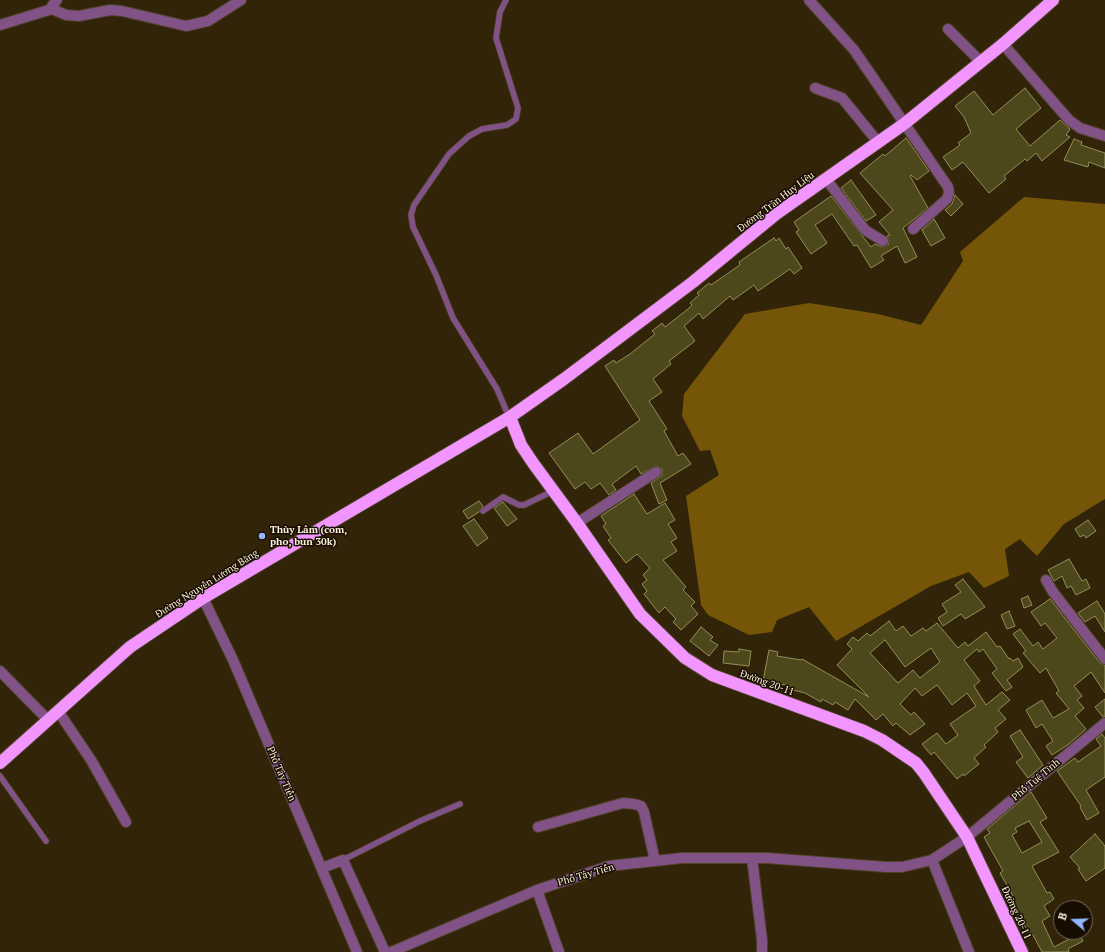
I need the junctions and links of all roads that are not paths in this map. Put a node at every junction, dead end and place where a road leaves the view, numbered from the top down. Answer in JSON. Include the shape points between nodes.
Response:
{"nodes":[{"id":1,"x":241,"y":0,"type":"edge"},
{"id":2,"x":506,"y":0,"type":"edge"},
{"id":3,"x":809,"y":0,"type":"edge"},
{"id":4,"x":1053,"y":0,"type":"edge"},
{"id":5,"x":54,"y":4,"type":"edge"},
{"id":6,"x":0,"y":24,"type":"edge"},
{"id":7,"x":948,"y":29,"type":"dead end"},
{"id":8,"x":1003,"y":44,"type":"junction"},
{"id":9,"x":981,"y":62,"type":"junction"},
{"id":10,"x":815,"y":88,"type":"dead end"},
{"id":11,"x":904,"y":124,"type":"junction"},
{"id":12,"x":1105,"y":136,"type":"edge"},
{"id":13,"x":878,"y":142,"type":"junction"},
{"id":14,"x":826,"y":179,"type":"junction"},
{"id":15,"x":913,"y":229,"type":"dead end"},
{"id":16,"x":883,"y":241,"type":"dead end"},
{"id":17,"x":510,"y":417,"type":"junction"},
{"id":18,"x":656,"y":472,"type":"dead end"},
{"id":19,"x":554,"y":491,"type":"junction"},
{"id":20,"x":483,"y":511,"type":"dead end"},
{"id":21,"x":577,"y":523,"type":"junction"},
{"id":22,"x":1046,"y":580,"type":"dead end"},
{"id":23,"x":203,"y":598,"type":"junction"},
{"id":24,"x":1105,"y":659,"type":"edge"},
{"id":25,"x":0,"y":671,"type":"edge"},
{"id":26,"x":58,"y":711,"type":"junction"},
{"id":27,"x":48,"y":720,"type":"junction"},
{"id":28,"x":1105,"y":723,"type":"edge"},
{"id":29,"x":0,"y":763,"type":"edge"},
{"id":30,"x":0,"y":776,"type":"edge"},
{"id":31,"x":460,"y":804,"type":"dead end"},
{"id":32,"x":126,"y":822,"type":"dead end"},
{"id":33,"x":538,"y":827,"type":"dead end"},
{"id":34,"x":968,"y":837,"type":"junction"},
{"id":35,"x":46,"y":841,"type":"dead end"},
{"id":36,"x":752,"y":858,"type":"junction"},
{"id":37,"x":343,"y":860,"type":"junction"},
{"id":38,"x":932,"y":860,"type":"junction"},
{"id":39,"x":655,"y":861,"type":"junction"},
{"id":40,"x":322,"y":868,"type":"junction"},
{"id":41,"x":537,"y":890,"type":"junction"},
{"id":42,"x":357,"y":952,"type":"edge"},
{"id":43,"x":385,"y":952,"type":"edge"},
{"id":44,"x":391,"y":952,"type":"edge"},
{"id":45,"x":559,"y":952,"type":"edge"},
{"id":46,"x":762,"y":952,"type":"edge"},
{"id":47,"x":970,"y":952,"type":"edge"},
{"id":48,"x":1022,"y":952,"type":"edge"}],
"edges":[{"from":1,"to":5,"type":"street","via":[[208,21],[186,26],[122,11],[66,15]]},
{"from":2,"to":17,"type":"lane","via":[[500,12],[496,38],[518,108],[516,119],[507,125],[482,129],[469,136],[449,154],[414,205],[411,215],[413,227],[453,318],[497,389]]},
{"from":3,"to":11,"type":"street","via":[[854,50]]},
{"from":4,"to":8,"type":"highway","name":"Đường Trần Huy Liệu"},
{"from":5,"to":6,"type":"street"},
{"from":7,"to":9,"type":"street"},
{"from":8,"to":9,"type":"highway","name":"Đường Trần Huy Liệu"},
{"from":8,"to":12,"type":"street","via":[[1069,120],[1080,128]]},
{"from":9,"to":11,"type":"highway","name":"Đường Trần Huy Liệu"},
{"from":10,"to":13,"type":"street","via":[[842,98]]},
{"from":11,"to":13,"type":"highway","name":"Đường Trần Huy Liệu"},
{"from":11,"to":15,"type":"street","via":[[940,174],[949,193],[937,210]]},
{"from":13,"to":14,"type":"highway","name":"Đường Trần Huy Liệu"},
{"from":14,"to":16,"type":"street","via":[[865,230]]},
{"from":14,"to":17,"type":"highway","name":"Đường Trần Huy Liệu","via":[[776,214],[693,282],[570,375]]},
{"from":17,"to":19,"type":"highway","name":"Đường 20-11","via":[[521,444]]},
{"from":17,"to":23,"type":"highway","name":"Đường Nguyễn Lương Bằng"},
{"from":18,"to":21,"type":"street"},
{"from":19,"to":20,"type":"lane","via":[[524,505],[504,497]]},
{"from":19,"to":21,"type":"highway","name":"Đường 20-11"},
{"from":21,"to":34,"type":"highway","name":"Đường 20-11","via":[[640,614],[686,658],[712,675],[864,732],[901,752],[924,773]]},
{"from":22,"to":24,"type":"street"},
{"from":23,"to":26,"type":"highway","name":"Đường Nguyễn Lương Bằng","via":[[130,647]]},
{"from":23,"to":40,"type":"street","name":"Phố Tây Tiến","via":[[233,660]]},
{"from":25,"to":27,"type":"street"},
{"from":26,"to":27,"type":"highway","name":"Đường Nguyễn Lương Bằng"},
{"from":26,"to":32,"type":"street","via":[[91,760]]},
{"from":27,"to":29,"type":"highway","name":"Đường Nguyễn Lương Bằng"},
{"from":28,"to":34,"type":"street","name":"Phố Tuệ Tĩnh"},
{"from":30,"to":35,"type":"lane"},
{"from":31,"to":37,"type":"lane"},
{"from":33,"to":39,"type":"street","via":[[623,803],[641,806]]},
{"from":34,"to":38,"type":"street"},
{"from":34,"to":48,"type":"highway","name":"Đường 20-11"},
{"from":36,"to":38,"type":"street","name":"Phố Tây Tiến","via":[[902,867]]},
{"from":36,"to":39,"type":"street","name":"Phố Tây Tiến","via":[[682,858]]},
{"from":36,"to":46,"type":"street"},
{"from":37,"to":40,"type":"street"},
{"from":37,"to":43,"type":"street"},
{"from":38,"to":47,"type":"street"},
{"from":39,"to":41,"type":"street","name":"Phố Tây Tiến","via":[[609,866]]},
{"from":40,"to":42,"type":"street","name":"Phố Tây Tiến"},
{"from":41,"to":44,"type":"street","name":"Phố Tây Tiến"},
{"from":41,"to":45,"type":"street"}]}
